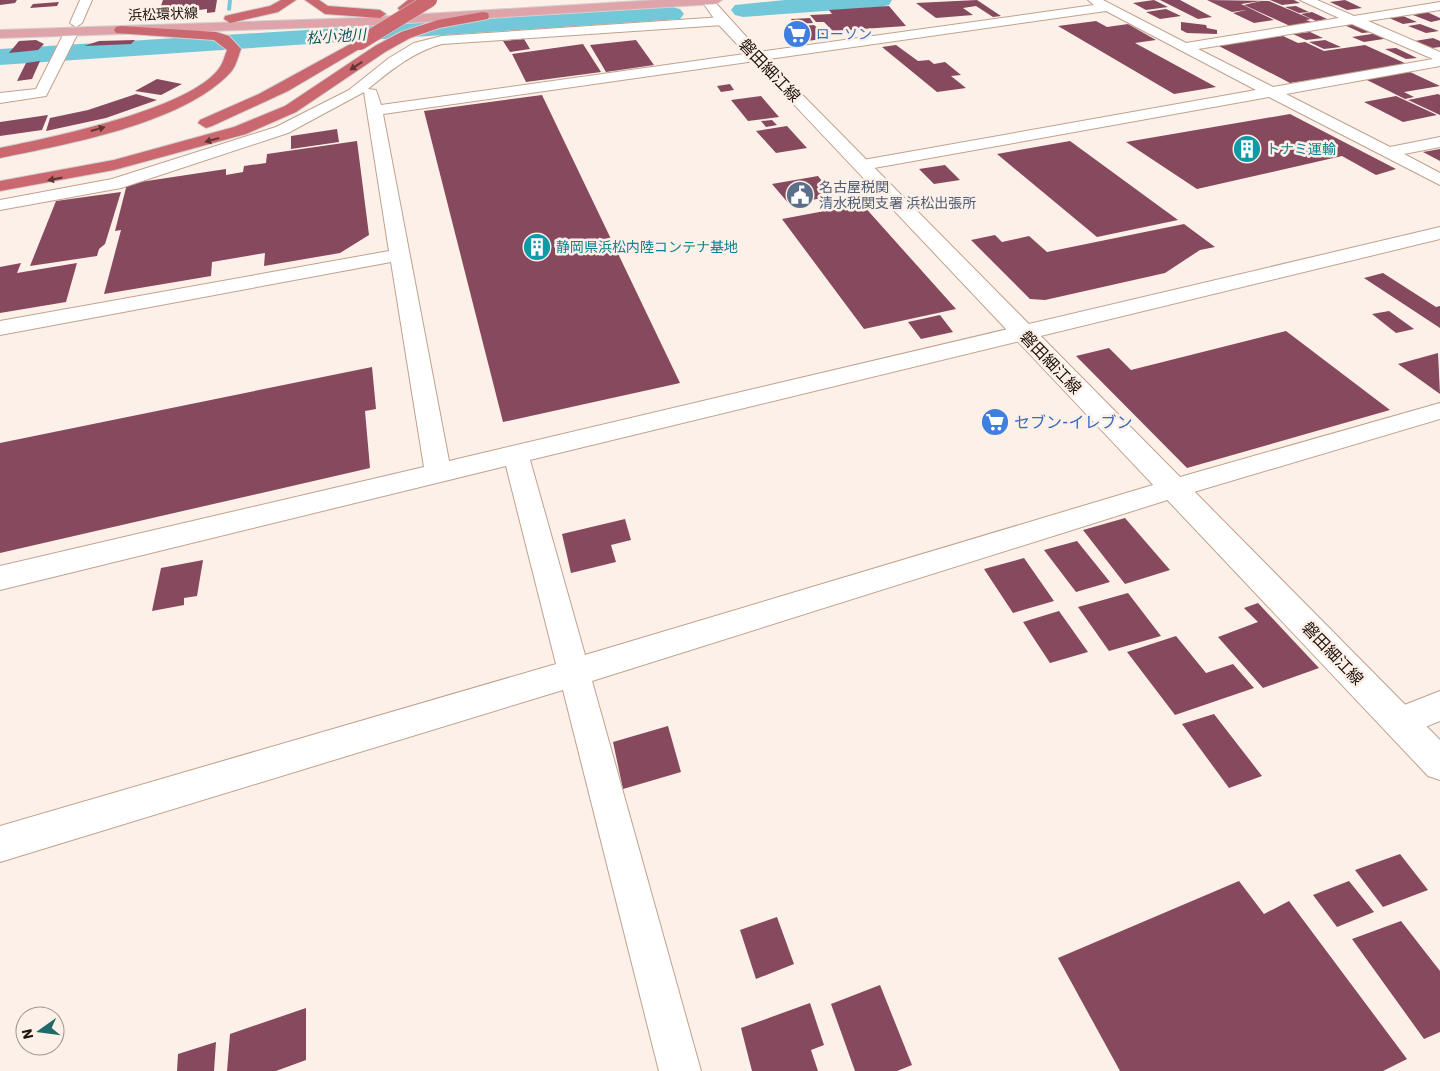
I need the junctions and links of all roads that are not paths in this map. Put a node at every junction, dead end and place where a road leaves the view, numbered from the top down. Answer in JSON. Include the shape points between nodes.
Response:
{"nodes":[{"id":1,"x":86,"y":0,"type":"edge"},
{"id":2,"x":290,"y":0,"type":"edge"},
{"id":3,"x":311,"y":0,"type":"edge"},
{"id":4,"x":416,"y":0,"type":"edge"},
{"id":5,"x":430,"y":0,"type":"edge"},
{"id":6,"x":624,"y":0,"type":"edge"},
{"id":7,"x":707,"y":0,"type":"edge"},
{"id":8,"x":1306,"y":0,"type":"edge"},
{"id":9,"x":1101,"y":3,"type":"edge"},
{"id":10,"x":1440,"y":6,"type":"edge"},
{"id":11,"x":719,"y":10,"type":"edge"},
{"id":12,"x":380,"y":14,"type":"junction"},
{"id":13,"x":482,"y":16,"type":"junction"},
{"id":14,"x":230,"y":18,"type":"junction"},
{"id":15,"x":1353,"y":19,"type":"junction"},
{"id":16,"x":0,"y":26,"type":"edge"},
{"id":17,"x":74,"y":27,"type":"junction"},
{"id":18,"x":121,"y":30,"type":"junction"},
{"id":19,"x":0,"y":34,"type":"edge"},
{"id":20,"x":1185,"y":47,"type":"junction"},
{"id":21,"x":756,"y":56,"type":"junction"},
{"id":22,"x":1440,"y":56,"type":"edge"},
{"id":23,"x":1440,"y":62,"type":"edge"},
{"id":24,"x":369,"y":81,"type":"junction"},
{"id":25,"x":1274,"y":92,"type":"junction"},
{"id":26,"x":0,"y":98,"type":"edge"},
{"id":27,"x":374,"y":110,"type":"junction"},
{"id":28,"x":190,"y":125,"type":"junction"},
{"id":29,"x":153,"y":129,"type":"dead end"},
{"id":30,"x":1440,"y":142,"type":"edge"},
{"id":31,"x":0,"y":153,"type":"edge"},
{"id":32,"x":1387,"y":153,"type":"junction"},
{"id":33,"x":0,"y":157,"type":"edge"},
{"id":34,"x":863,"y":165,"type":"junction"},
{"id":35,"x":0,"y":177,"type":"edge"},
{"id":36,"x":1440,"y":180,"type":"edge"},
{"id":37,"x":0,"y":186,"type":"edge"},
{"id":38,"x":0,"y":205,"type":"edge"},
{"id":39,"x":1440,"y":233,"type":"edge"},
{"id":40,"x":399,"y":254,"type":"junction"},
{"id":41,"x":0,"y":328,"type":"edge"},
{"id":42,"x":1024,"y":333,"type":"junction"},
{"id":43,"x":1440,"y":411,"type":"edge"},
{"id":44,"x":516,"y":454,"type":"junction"},
{"id":45,"x":438,"y":473,"type":"junction"},
{"id":46,"x":1173,"y":489,"type":"junction"},
{"id":47,"x":0,"y":578,"type":"edge"},
{"id":48,"x":575,"y":672,"type":"junction"},
{"id":49,"x":1440,"y":706,"type":"edge"},
{"id":50,"x":1401,"y":722,"type":"junction"},
{"id":51,"x":1440,"y":764,"type":"edge"},
{"id":52,"x":0,"y":844,"type":"edge"},
{"id":53,"x":680,"y":1071,"type":"edge"}],
"edges":[{"from":1,"to":17,"type":"street"},
{"from":2,"to":14,"type":"highway","via":[[274,9]]},
{"from":3,"to":12,"type":"highway","via":[[325,10]]},
{"from":4,"to":28,"type":"highway","via":[[282,78],[225,104]]},
{"from":5,"to":28,"type":"highway","bridge":true,"via":[[290,86],[232,114]]},
{"from":6,"to":12,"type":"main road","name":"浜松環状線"},
{"from":7,"to":11,"type":"street","name":"磐田細江線"},
{"from":7,"to":13,"type":"main road","name":"浜松環状線"},
{"from":8,"to":15,"type":"street"},
{"from":9,"to":20,"type":"street"},
{"from":9,"to":21,"type":"street"},
{"from":10,"to":15,"type":"street"},
{"from":11,"to":21,"type":"street","name":"磐田細江線"},
{"from":11,"to":24,"type":"street","via":[[442,40],[419,46]]},
{"from":12,"to":14,"type":"main road","name":"浜松環状線"},
{"from":13,"to":18,"type":"main road","name":"浜松環状線"},
{"from":13,"to":37,"type":"highway","one_way":true,"via":[[397,39],[275,117],[222,137],[53,180]]},
{"from":14,"to":17,"type":"main road","name":"浜松環状線"},
{"from":15,"to":20,"type":"street"},
{"from":15,"to":22,"type":"street"},
{"from":16,"to":17,"type":"main road","name":"浜松環状線"},
{"from":17,"to":18,"type":"main road","name":"浜松環状線"},
{"from":17,"to":19,"type":"main road","name":"浜松環状線"},
{"from":17,"to":26,"type":"street","via":[[41,93]]},
{"from":31,"to":18,"type":"highway","one_way":true,"via":[[73,137],[176,104],[227,72],[234,59],[234,49],[224,39]]},
{"from":20,"to":25,"type":"street"},
{"from":21,"to":27,"type":"street"},
{"from":21,"to":34,"type":"street","name":"磐田細江線"},
{"from":23,"to":25,"type":"street"},
{"from":24,"to":27,"type":"street"},
{"from":24,"to":38,"type":"street","via":[[354,93],[265,136],[115,184]]},
{"from":25,"to":32,"type":"street"},
{"from":25,"to":34,"type":"street"},
{"from":27,"to":40,"type":"street"},
{"from":28,"to":35,"type":"highway","via":[[76,161]]},
{"from":29,"to":33,"type":"highway","via":[[63,150]]},
{"from":30,"to":32,"type":"street"},
{"from":32,"to":36,"type":"street"},
{"from":34,"to":42,"type":"street","name":"磐田細江線"},
{"from":39,"to":42,"type":"street"},
{"from":40,"to":41,"type":"street"},
{"from":40,"to":45,"type":"street"},
{"from":42,"to":44,"type":"street"},
{"from":42,"to":46,"type":"street","name":"磐田細江線"},
{"from":43,"to":46,"type":"street"},
{"from":44,"to":45,"type":"street"},
{"from":44,"to":48,"type":"street"},
{"from":45,"to":47,"type":"street"},
{"from":46,"to":48,"type":"street"},
{"from":46,"to":50,"type":"street","name":"磐田細江線"},
{"from":48,"to":52,"type":"street"},
{"from":48,"to":53,"type":"street"},
{"from":49,"to":50,"type":"street"},
{"from":50,"to":51,"type":"street","name":"磐田細江線"}]}
